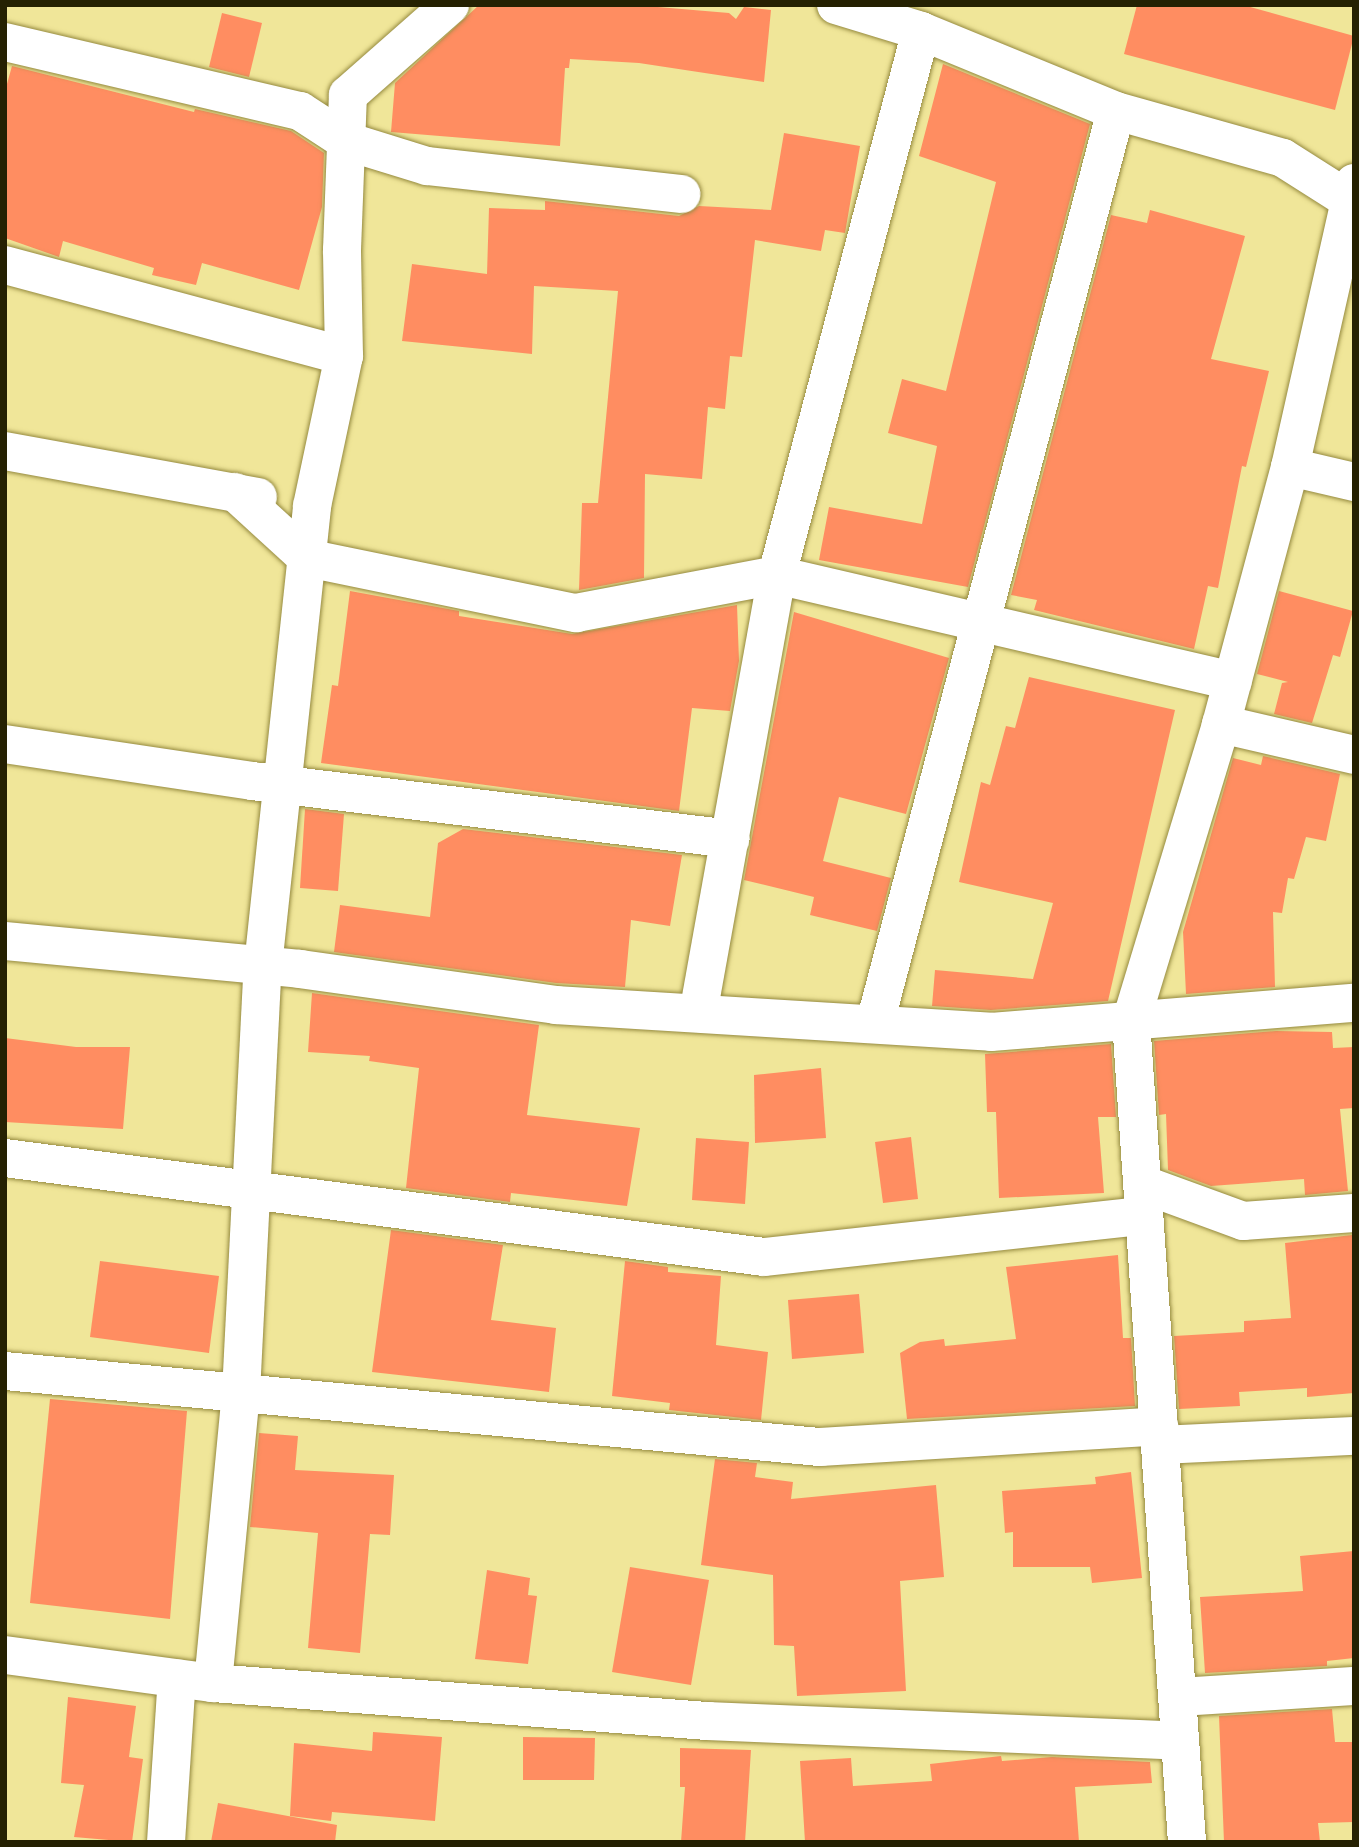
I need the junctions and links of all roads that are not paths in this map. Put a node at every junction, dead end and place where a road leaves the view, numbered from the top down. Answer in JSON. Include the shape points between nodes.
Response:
{"nodes":[{"id":1,"x":450,"y":5,"type":"edge"},
{"id":2,"x":836,"y":5,"type":"edge"},
{"id":3,"x":921,"y":31,"type":"junction"},
{"id":4,"x":5,"y":43,"type":"edge"},
{"id":5,"x":1116,"y":111,"type":"junction"},
{"id":6,"x":346,"y":141,"type":"junction"},
{"id":7,"x":681,"y":194,"type":"dead end"},
{"id":8,"x":1352,"y":196,"type":"edge"},
{"id":9,"x":5,"y":265,"type":"edge"},
{"id":10,"x":344,"y":356,"type":"junction"},
{"id":11,"x":5,"y":451,"type":"edge"},
{"id":12,"x":1290,"y":467,"type":"junction"},
{"id":13,"x":1354,"y":482,"type":"edge"},
{"id":14,"x":235,"y":492,"type":"junction"},
{"id":15,"x":312,"y":506,"type":"junction"},
{"id":16,"x":307,"y":555,"type":"junction"},
{"id":17,"x":777,"y":575,"type":"junction"},
{"id":18,"x":978,"y":622,"type":"junction"},
{"id":19,"x":1233,"y":681,"type":"junction"},
{"id":20,"x":1222,"y":723,"type":"junction"},
{"id":21,"x":5,"y":744,"type":"edge"},
{"id":22,"x":1354,"y":755,"type":"edge"},
{"id":23,"x":282,"y":785,"type":"junction"},
{"id":24,"x":730,"y":839,"type":"junction"},
{"id":25,"x":5,"y":941,"type":"edge"},
{"id":26,"x":263,"y":966,"type":"junction"},
{"id":27,"x":1354,"y":1003,"type":"edge"},
{"id":28,"x":698,"y":1013,"type":"junction"},
{"id":29,"x":1131,"y":1021,"type":"junction"},
{"id":30,"x":875,"y":1023,"type":"junction"},
{"id":31,"x":5,"y":1158,"type":"edge"},
{"id":32,"x":251,"y":1189,"type":"junction"},
{"id":33,"x":1143,"y":1200,"type":"junction"},
{"id":34,"x":1354,"y":1213,"type":"edge"},
{"id":35,"x":5,"y":1371,"type":"edge"},
{"id":36,"x":241,"y":1393,"type":"junction"},
{"id":37,"x":1159,"y":1436,"type":"junction"},
{"id":38,"x":1354,"y":1436,"type":"edge"},
{"id":39,"x":5,"y":1655,"type":"edge"},
{"id":40,"x":195,"y":1680,"type":"junction"},
{"id":41,"x":1354,"y":1686,"type":"edge"},
{"id":42,"x":1179,"y":1697,"type":"junction"},
{"id":43,"x":1180,"y":1741,"type":"junction"},
{"id":44,"x":166,"y":1842,"type":"edge"},
{"id":45,"x":1187,"y":1842,"type":"edge"}],
"edges":[{"from":1,"to":6,"type":"street","via":[[348,95]]},
{"from":2,"to":3,"type":"street"},
{"from":3,"to":5,"type":"street"},
{"from":3,"to":17,"type":"street"},
{"from":4,"to":6,"type":"street","via":[[300,111]]},
{"from":5,"to":8,"type":"street","via":[[1283,158]]},
{"from":5,"to":18,"type":"street"},
{"from":6,"to":7,"type":"street","via":[[427,166]]},
{"from":6,"to":10,"type":"street"},
{"from":8,"to":12,"type":"street"},
{"from":9,"to":10,"type":"street"},
{"from":10,"to":15,"type":"street"},
{"from":11,"to":14,"type":"street"},
{"from":12,"to":13,"type":"street"},
{"from":12,"to":19,"type":"street"},
{"from":14,"to":15,"type":"street"},
{"from":14,"to":16,"type":"street"},
{"from":15,"to":16,"type":"street"},
{"from":16,"to":17,"type":"street","via":[[576,612]]},
{"from":16,"to":23,"type":"street"},
{"from":17,"to":18,"type":"street"},
{"from":17,"to":24,"type":"street"},
{"from":18,"to":19,"type":"street"},
{"from":18,"to":30,"type":"street"},
{"from":19,"to":20,"type":"street"},
{"from":20,"to":22,"type":"street"},
{"from":20,"to":29,"type":"street"},
{"from":21,"to":23,"type":"street"},
{"from":23,"to":24,"type":"street"},
{"from":23,"to":26,"type":"street"},
{"from":24,"to":28,"type":"street"},
{"from":25,"to":26,"type":"street"},
{"from":26,"to":28,"type":"street","via":[[555,1005]]},
{"from":26,"to":32,"type":"street"},
{"from":27,"to":29,"type":"street"},
{"from":28,"to":30,"type":"street"},
{"from":29,"to":30,"type":"street","via":[[991,1032]]},
{"from":29,"to":33,"type":"street"},
{"from":31,"to":32,"type":"street"},
{"from":32,"to":33,"type":"street","via":[[764,1257]]},
{"from":32,"to":36,"type":"street"},
{"from":33,"to":34,"type":"street","via":[[1243,1221]]},
{"from":33,"to":37,"type":"street"},
{"from":35,"to":36,"type":"street"},
{"from":36,"to":37,"type":"street","via":[[820,1447]]},
{"from":36,"to":40,"type":"street"},
{"from":37,"to":38,"type":"street"},
{"from":37,"to":42,"type":"street"},
{"from":39,"to":40,"type":"street"},
{"from":40,"to":43,"type":"street","via":[[708,1721]]},
{"from":40,"to":44,"type":"street"},
{"from":41,"to":42,"type":"street"},
{"from":42,"to":43,"type":"street"},
{"from":43,"to":45,"type":"street"}]}
